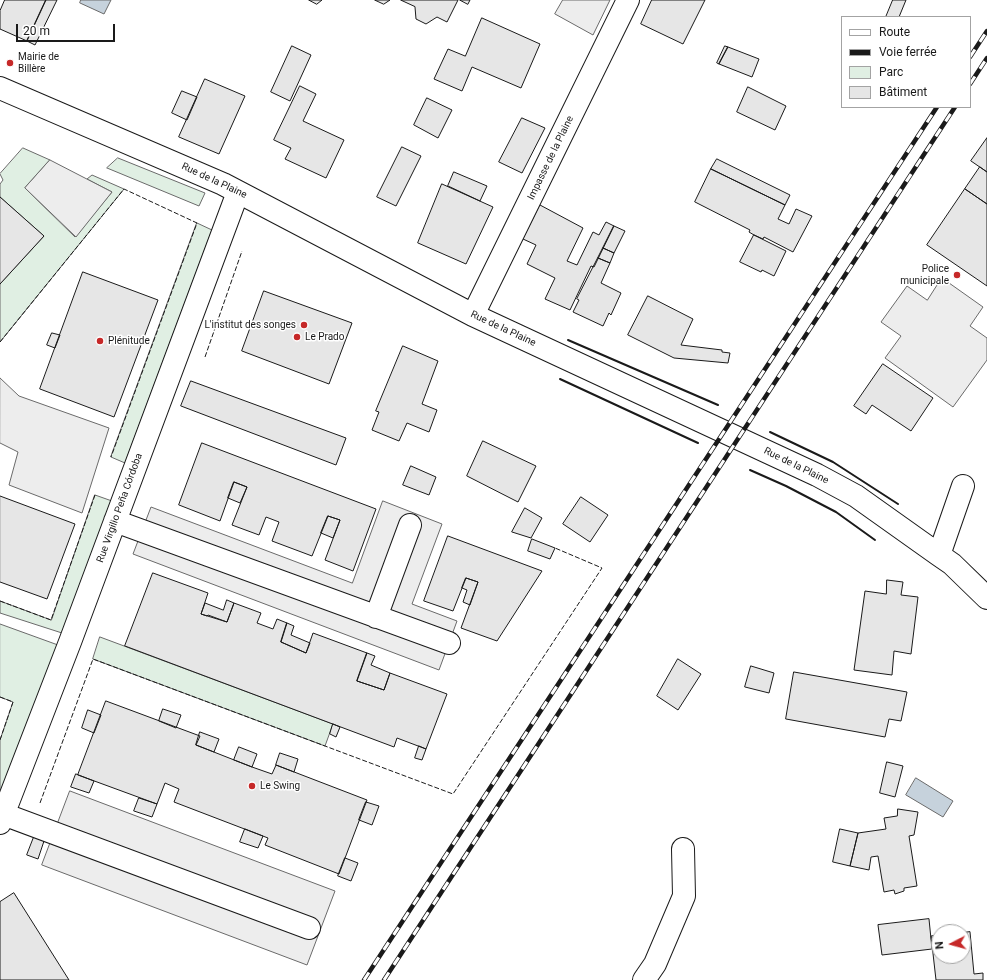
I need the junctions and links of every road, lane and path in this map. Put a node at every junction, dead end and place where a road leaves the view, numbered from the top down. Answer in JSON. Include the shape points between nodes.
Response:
{"nodes":[{"id":1,"x":628,"y":0,"type":"edge"},
{"id":2,"x":1,"y":89,"type":"edge"},
{"id":3,"x":238,"y":192,"type":"junction"},
{"id":4,"x":473,"y":315,"type":"junction"},
{"id":5,"x":963,"y":486,"type":"dead end"},
{"id":6,"x":115,"y":521,"type":"junction"},
{"id":7,"x":410,"y":525,"type":"dead end"},
{"id":8,"x":939,"y":555,"type":"junction"},
{"id":9,"x":987,"y":598,"type":"edge"},
{"id":10,"x":376,"y":617,"type":"junction"},
{"id":11,"x":449,"y":643,"type":"dead end"},
{"id":12,"x":2,"y":818,"type":"edge"},
{"id":13,"x":683,"y":849,"type":"dead end"},
{"id":14,"x":309,"y":928,"type":"dead end"},
{"id":15,"x":644,"y":980,"type":"edge"}],
"edges":[{"from":1,"to":4,"type":"street","name":"Impasse de la Plaine"},
{"from":2,"to":3,"type":"street","name":"Rue de la Plaine"},
{"from":3,"to":4,"type":"street","name":"Rue de la Plaine"},
{"from":3,"to":6,"type":"street","name":"Rue Virgilio Peña Córdoba"},
{"from":4,"to":8,"type":"street","name":"Rue de la Plaine","via":[[817,475],[856,496]]},
{"from":5,"to":8,"type":"street"},
{"from":6,"to":10,"type":"street"},
{"from":6,"to":12,"type":"street","name":"Rue Virgilio Peña Córdoba"},
{"from":7,"to":10,"type":"street"},
{"from":8,"to":9,"type":"street","name":"Rue de la Plaine"},
{"from":10,"to":11,"type":"street"},
{"from":12,"to":14,"type":"street"},
{"from":13,"to":15,"type":"street","via":[[684,896],[655,964]]}]}
